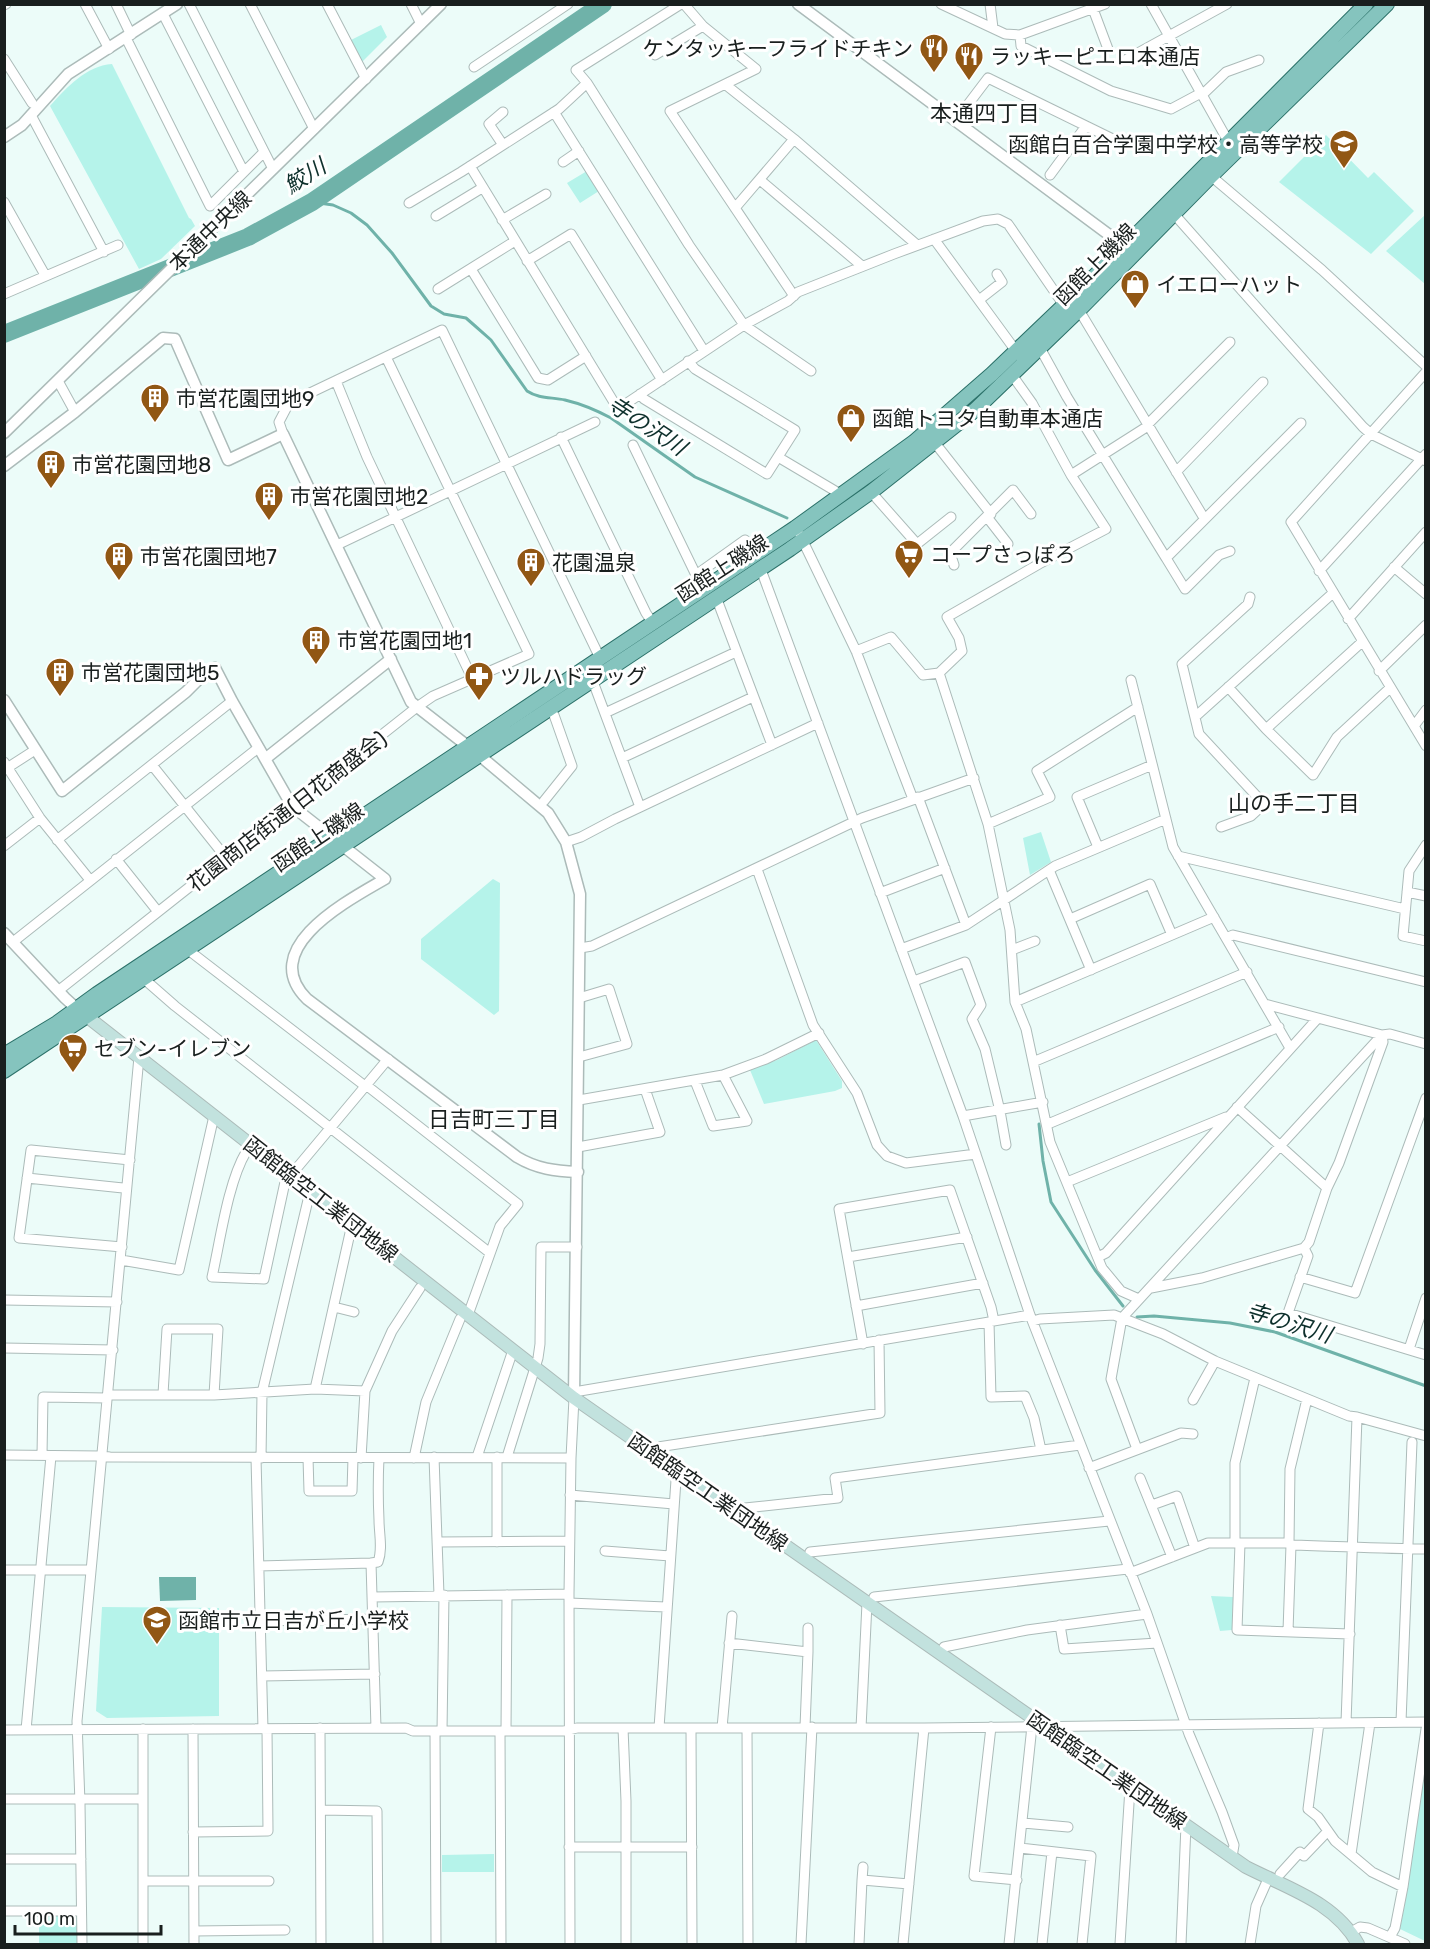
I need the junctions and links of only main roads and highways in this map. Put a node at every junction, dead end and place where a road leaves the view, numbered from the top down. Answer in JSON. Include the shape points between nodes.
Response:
{"nodes":[{"id":1,"x":1366,"y":4,"type":"edge"},
{"id":2,"x":1387,"y":4,"type":"edge"},
{"id":3,"x":1129,"y":251,"type":"junction"},
{"id":4,"x":799,"y":534,"type":"junction"},
{"id":5,"x":474,"y":751,"type":"junction"},
{"id":6,"x":337,"y":842,"type":"junction"},
{"id":7,"x":82,"y":1012,"type":"junction"},
{"id":8,"x":4,"y":1055,"type":"edge"},
{"id":9,"x":4,"y":1071,"type":"edge"},
{"id":10,"x":1358,"y":1944,"type":"edge"}],
"edges":[{"from":1,"to":3,"type":"main road","name":"函館上磯線","via":[[1228,141]]},
{"from":2,"to":3,"type":"main road","name":"函館上磯線","via":[[1174,214]]},
{"from":3,"to":4,"type":"main road","name":"函館上磯線","via":[[1064,304],[992,374],[914,441],[842,495]]},
{"from":3,"to":4,"type":"main road","name":"函館上磯線","via":[[1079,310],[975,411],[871,492]]},
{"from":4,"to":5,"type":"main road","name":"函館上磯線","via":[[716,597]]},
{"from":4,"to":5,"type":"main road","name":"函館上磯線","via":[[652,622]]},
{"from":5,"to":6,"type":"main road","name":"函館上磯線"},
{"from":6,"to":7,"type":"main road","name":"函館上磯線","via":[[187,950]]},
{"from":6,"to":7,"type":"main road","name":"函館上磯線","via":[[96,994]]},
{"from":7,"to":8,"type":"main road","name":"函館上磯線"},
{"from":7,"to":9,"type":"main road","name":"函館上磯線"},
{"from":7,"to":10,"type":"main road","name":"函館臨空工業団地線","via":[[464,1317],[871,1600],[1038,1726],[1246,1867],[1274,1876],[1336,1915]]}]}
